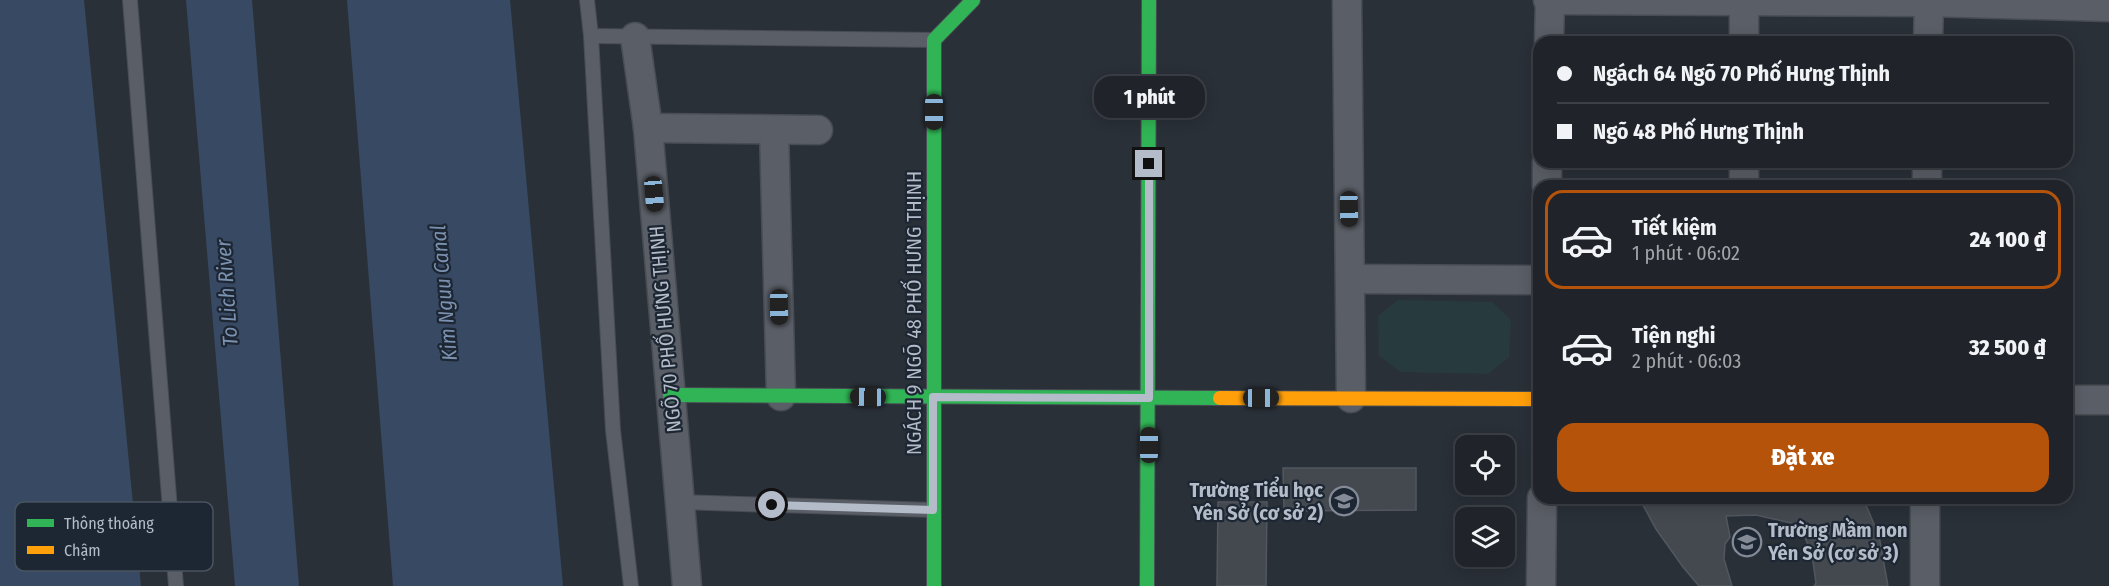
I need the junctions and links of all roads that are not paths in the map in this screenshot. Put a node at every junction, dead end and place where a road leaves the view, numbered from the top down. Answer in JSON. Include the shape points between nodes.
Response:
{"nodes":[{"id":1,"x":130,"y":0,"type":"edge"},
{"id":2,"x":587,"y":0,"type":"edge"},
{"id":3,"x":973,"y":0,"type":"edge"},
{"id":4,"x":1149,"y":0,"type":"edge"},
{"id":5,"x":1347,"y":0,"type":"edge"},
{"id":6,"x":1549,"y":0,"type":"edge"},
{"id":7,"x":1744,"y":1,"type":"edge"},
{"id":8,"x":1929,"y":2,"type":"junction"},
{"id":9,"x":2109,"y":7,"type":"edge"},
{"id":10,"x":591,"y":36,"type":"junction"},
{"id":11,"x":1549,"y":36,"type":"edge"},
{"id":12,"x":1744,"y":36,"type":"edge"},
{"id":13,"x":1928,"y":36,"type":"edge"},
{"id":14,"x":635,"y":37,"type":"junction"},
{"id":15,"x":934,"y":40,"type":"junction"},
{"id":16,"x":648,"y":128,"type":"junction"},
{"id":17,"x":774,"y":130,"type":"junction"},
{"id":18,"x":818,"y":130,"type":"dead end"},
{"id":19,"x":1350,"y":279,"type":"junction"},
{"id":20,"x":1533,"y":280,"type":"edge"},
{"id":21,"x":670,"y":395,"type":"junction"},
{"id":22,"x":781,"y":396,"type":"junction"},
{"id":23,"x":933,"y":397,"type":"junction"},
{"id":24,"x":1149,"y":398,"type":"junction"},
{"id":25,"x":1351,"y":398,"type":"junction"},
{"id":26,"x":1533,"y":399,"type":"edge"},
{"id":27,"x":2073,"y":400,"type":"edge"},
{"id":28,"x":2109,"y":400,"type":"edge"},
{"id":29,"x":169,"y":502,"type":"edge"},
{"id":30,"x":680,"y":502,"type":"junction"},
{"id":31,"x":1542,"y":504,"type":"edge"},
{"id":32,"x":1925,"y":504,"type":"edge"},
{"id":33,"x":933,"y":510,"type":"junction"},
{"id":34,"x":175,"y":571,"type":"edge"},
{"id":35,"x":176,"y":586,"type":"edge"},
{"id":36,"x":631,"y":586,"type":"edge"},
{"id":37,"x":687,"y":586,"type":"edge"},
{"id":38,"x":934,"y":586,"type":"edge"},
{"id":39,"x":1147,"y":586,"type":"edge"},
{"id":40,"x":1541,"y":586,"type":"edge"},
{"id":41,"x":1925,"y":586,"type":"edge"}],
"edges":[{"from":1,"to":29,"type":"lane"},
{"from":2,"to":10,"type":"lane"},
{"from":3,"to":15,"type":"street"},
{"from":4,"to":24,"type":"street"},
{"from":5,"to":19,"type":"street"},
{"from":6,"to":7,"type":"street"},
{"from":6,"to":11,"type":"street"},
{"from":7,"to":8,"type":"street"},
{"from":7,"to":12,"type":"street"},
{"from":8,"to":9,"type":"street"},
{"from":8,"to":13,"type":"street"},
{"from":10,"to":14,"type":"lane"},
{"from":10,"to":36,"type":"lane","via":[[613,430]]},
{"from":14,"to":15,"type":"lane"},
{"from":14,"to":16,"type":"street","name":"NGÕ 70 PHỐ HƯNG THỊNH"},
{"from":15,"to":23,"type":"street","name":"NGÁCH 9 NGÕ 48 PHỐ HƯNG THỊNH"},
{"from":16,"to":17,"type":"street"},
{"from":16,"to":21,"type":"street","name":"NGÕ 70 PHỐ HƯNG THỊNH"},
{"from":17,"to":18,"type":"street"},
{"from":17,"to":22,"type":"street"},
{"from":19,"to":20,"type":"street"},
{"from":19,"to":25,"type":"street"},
{"from":21,"to":22,"type":"street"},
{"from":21,"to":30,"type":"street","name":"NGÕ 70 PHỐ HƯNG THỊNH"},
{"from":22,"to":23,"type":"street"},
{"from":23,"to":24,"type":"street"},
{"from":23,"to":33,"type":"street","name":"NGÁCH 9 NGÕ 48 PHỐ HƯNG THỊNH"},
{"from":24,"to":25,"type":"street"},
{"from":24,"to":39,"type":"street"},
{"from":25,"to":26,"type":"street"},
{"from":27,"to":28,"type":"street"},
{"from":30,"to":33,"type":"lane"},
{"from":30,"to":37,"type":"street","name":"NGÕ 70 PHỐ HƯNG THỊNH"},
{"from":31,"to":40,"type":"street"},
{"from":32,"to":41,"type":"street"},
{"from":33,"to":38,"type":"street","name":"NGÁCH 9 NGÕ 48 PHỐ HƯNG THỊNH"},
{"from":34,"to":35,"type":"lane"}]}
